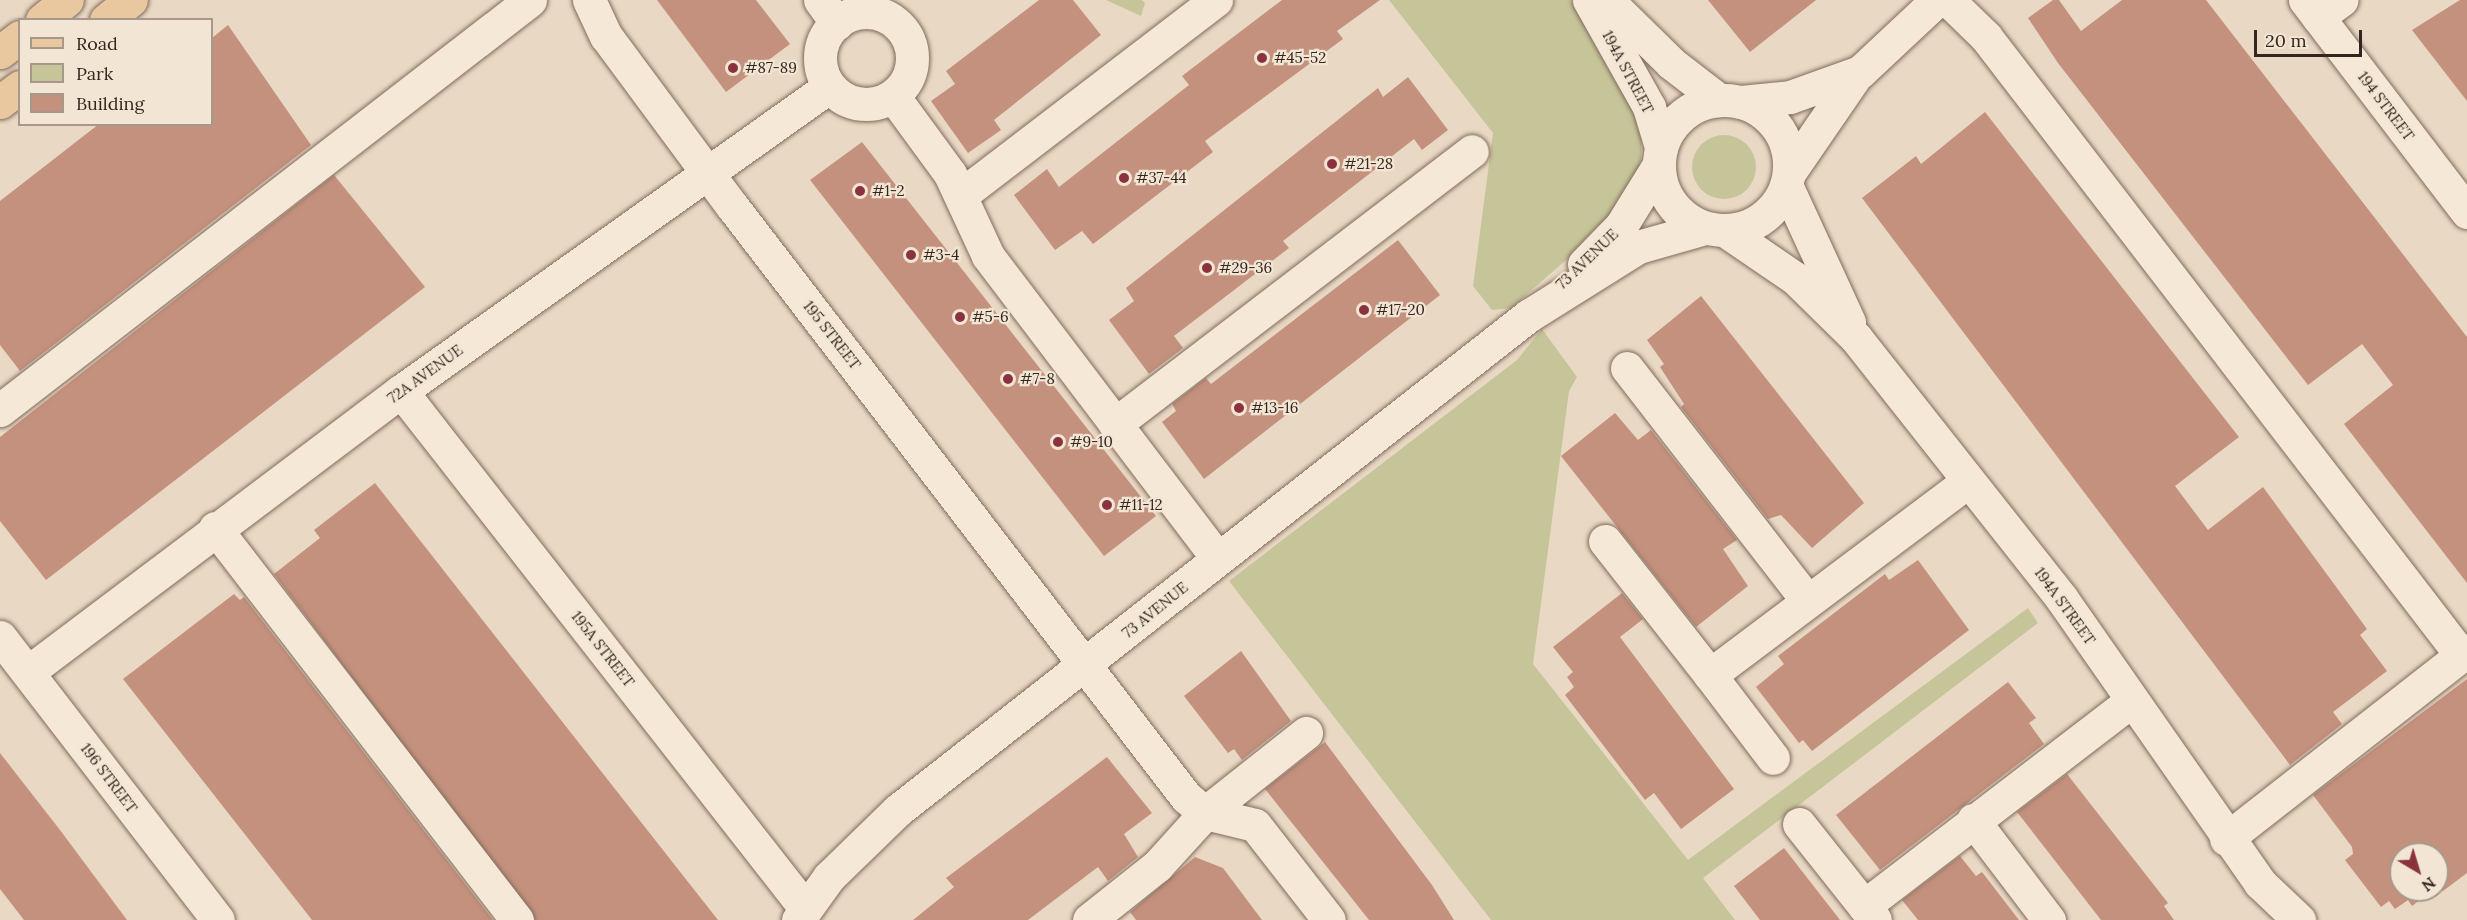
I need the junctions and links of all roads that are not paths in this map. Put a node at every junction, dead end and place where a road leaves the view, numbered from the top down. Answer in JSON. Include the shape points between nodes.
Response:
{"nodes":[{"id":1,"x":67,"y":0,"type":"edge"},
{"id":2,"x":131,"y":0,"type":"edge"},
{"id":3,"x":530,"y":0,"type":"edge"},
{"id":4,"x":589,"y":0,"type":"edge"},
{"id":5,"x":1216,"y":0,"type":"edge"},
{"id":6,"x":1589,"y":0,"type":"edge"},
{"id":7,"x":1607,"y":0,"type":"edge"},
{"id":8,"x":1937,"y":0,"type":"edge"},
{"id":9,"x":1948,"y":0,"type":"edge"},
{"id":10,"x":2322,"y":6,"type":"edge"},
{"id":11,"x":829,"y":11,"type":"edge"},
{"id":12,"x":44,"y":18,"type":"edge"},
{"id":13,"x":108,"y":18,"type":"edge"},
{"id":14,"x":18,"y":38,"type":"edge"},
{"id":15,"x":0,"y":52,"type":"edge"},
{"id":16,"x":1860,"y":72,"type":"junction"},
{"id":17,"x":830,"y":86,"type":"junction"},
{"id":18,"x":18,"y":88,"type":"edge"},
{"id":19,"x":893,"y":96,"type":"junction"},
{"id":20,"x":1730,"y":101,"type":"junction"},
{"id":21,"x":0,"y":102,"type":"edge"},
{"id":22,"x":1473,"y":151,"type":"dead end"},
{"id":23,"x":1660,"y":157,"type":"junction"},
{"id":24,"x":709,"y":172,"type":"junction"},
{"id":25,"x":1788,"y":179,"type":"junction"},
{"id":26,"x":961,"y":195,"type":"junction"},
{"id":27,"x":2467,"y":212,"type":"edge"},
{"id":28,"x":1715,"y":229,"type":"junction"},
{"id":29,"x":1528,"y":316,"type":"junction"},
{"id":30,"x":1856,"y":338,"type":"junction"},
{"id":31,"x":1627,"y":368,"type":"dead end"},
{"id":32,"x":401,"y":391,"type":"junction"},
{"id":33,"x":0,"y":410,"type":"edge"},
{"id":34,"x":1115,"y":424,"type":"junction"},
{"id":35,"x":1968,"y":481,"type":"junction"},
{"id":36,"x":215,"y":528,"type":"junction"},
{"id":37,"x":1605,"y":541,"type":"dead end"},
{"id":38,"x":1218,"y":558,"type":"junction"},
{"id":39,"x":1808,"y":600,"type":"junction"},
{"id":40,"x":0,"y":637,"type":"edge"},
{"id":41,"x":2464,"y":653,"type":"edge"},
{"id":42,"x":1084,"y":664,"type":"junction"},
{"id":43,"x":28,"y":672,"type":"junction"},
{"id":44,"x":1710,"y":675,"type":"junction"},
{"id":45,"x":2132,"y":700,"type":"junction"},
{"id":46,"x":1306,"y":733,"type":"dead end"},
{"id":47,"x":1773,"y":758,"type":"dead end"},
{"id":48,"x":1205,"y":813,"type":"junction"},
{"id":49,"x":1973,"y":820,"type":"junction"},
{"id":50,"x":1799,"y":824,"type":"dead end"},
{"id":51,"x":2226,"y":839,"type":"junction"},
{"id":52,"x":2260,"y":884,"type":"junction"},
{"id":53,"x":1869,"y":913,"type":"edge"},
{"id":54,"x":801,"y":914,"type":"edge"},
{"id":55,"x":218,"y":920,"type":"edge"},
{"id":56,"x":517,"y":920,"type":"edge"},
{"id":57,"x":1089,"y":920,"type":"edge"},
{"id":58,"x":1329,"y":920,"type":"edge"},
{"id":59,"x":2049,"y":920,"type":"edge"},
{"id":60,"x":2278,"y":920,"type":"edge"},
{"id":61,"x":2299,"y":920,"type":"edge"}],
"edges":[{"from":1,"to":12,"type":"main road"},
{"from":2,"to":13,"type":"main road"},
{"from":3,"to":33,"type":"street"},
{"from":4,"to":24,"type":"street","name":"195 STREET","via":[[606,36]]},
{"from":5,"to":26,"type":"street"},
{"from":6,"to":23,"type":"street","name":"194A STREET","via":[[1649,107]]},
{"from":7,"to":20,"type":"street","name":"194A STREET","via":[[1671,63]]},
{"from":8,"to":16,"type":"street"},
{"from":9,"to":41,"type":"street","via":[[1986,38]]},
{"from":10,"to":27,"type":"street","name":"194 STREET"},
{"from":11,"to":17,"type":"street","via":[[822,46],[823,74]]},
{"from":11,"to":19,"type":"street","via":[[878,14],[906,34],[910,71]]},
{"from":14,"to":15,"type":"main road"},
{"from":16,"to":20,"type":"street","via":[[1790,98]]},
{"from":16,"to":25,"type":"street"},
{"from":17,"to":19,"type":"street","via":[[853,102]]},
{"from":17,"to":24,"type":"street","name":"72A AVENUE"},
{"from":18,"to":21,"type":"main road"},
{"from":19,"to":26,"type":"street"},
{"from":20,"to":23,"type":"street","via":[[1683,114]]},
{"from":20,"to":25,"type":"street","via":[[1772,121],[1788,154]]},
{"from":22,"to":34,"type":"street"},
{"from":23,"to":28,"type":"street","via":[[1671,204]]},
{"from":23,"to":29,"type":"street","name":"73 AVENUE","via":[[1611,239]]},
{"from":24,"to":32,"type":"street","name":"72A AVENUE"},
{"from":24,"to":42,"type":"street","name":"195 STREET"},
{"from":25,"to":28,"type":"street","via":[[1763,217]]},
{"from":25,"to":30,"type":"street","name":"194A STREET"},
{"from":26,"to":34,"type":"street","via":[[988,256]]},
{"from":28,"to":29,"type":"street","name":"73 AVENUE","via":[[1638,247]]},
{"from":28,"to":30,"type":"street","name":"194A STREET","via":[[1795,278]]},
{"from":29,"to":38,"type":"street","name":"73 AVENUE"},
{"from":30,"to":35,"type":"street","name":"194A STREET"},
{"from":31,"to":39,"type":"street"},
{"from":32,"to":36,"type":"street","name":"72A AVENUE"},
{"from":32,"to":54,"type":"street","name":"195A STREET"},
{"from":34,"to":38,"type":"street"},
{"from":35,"to":39,"type":"street"},
{"from":35,"to":45,"type":"street","name":"194A STREET","via":[[2062,599]]},
{"from":36,"to":43,"type":"street","name":"72A AVENUE"},
{"from":36,"to":56,"type":"street"},
{"from":37,"to":44,"type":"street"},
{"from":38,"to":42,"type":"street","name":"73 AVENUE"},
{"from":39,"to":44,"type":"street"},
{"from":40,"to":43,"type":"street","name":"196 STREET"},
{"from":41,"to":51,"type":"street"},
{"from":42,"to":48,"type":"street","name":"195 STREET","via":[[1186,797]]},
{"from":42,"to":54,"type":"street","name":"73 AVENUE","via":[[898,810]]},
{"from":43,"to":55,"type":"street","name":"196 STREET"},
{"from":44,"to":47,"type":"street"},
{"from":45,"to":49,"type":"street"},
{"from":45,"to":51,"type":"street","name":"194A STREET"},
{"from":46,"to":48,"type":"street"},
{"from":48,"to":57,"type":"street","via":[[1157,866]]},
{"from":48,"to":58,"type":"street","via":[[1255,825]]},
{"from":49,"to":53,"type":"street"},
{"from":49,"to":59,"type":"street"},
{"from":50,"to":53,"type":"street"},
{"from":51,"to":52,"type":"street","name":"194A STREET"},
{"from":52,"to":60,"type":"street","name":"194A STREET"},
{"from":52,"to":61,"type":"street","name":"194A STREET"}]}
